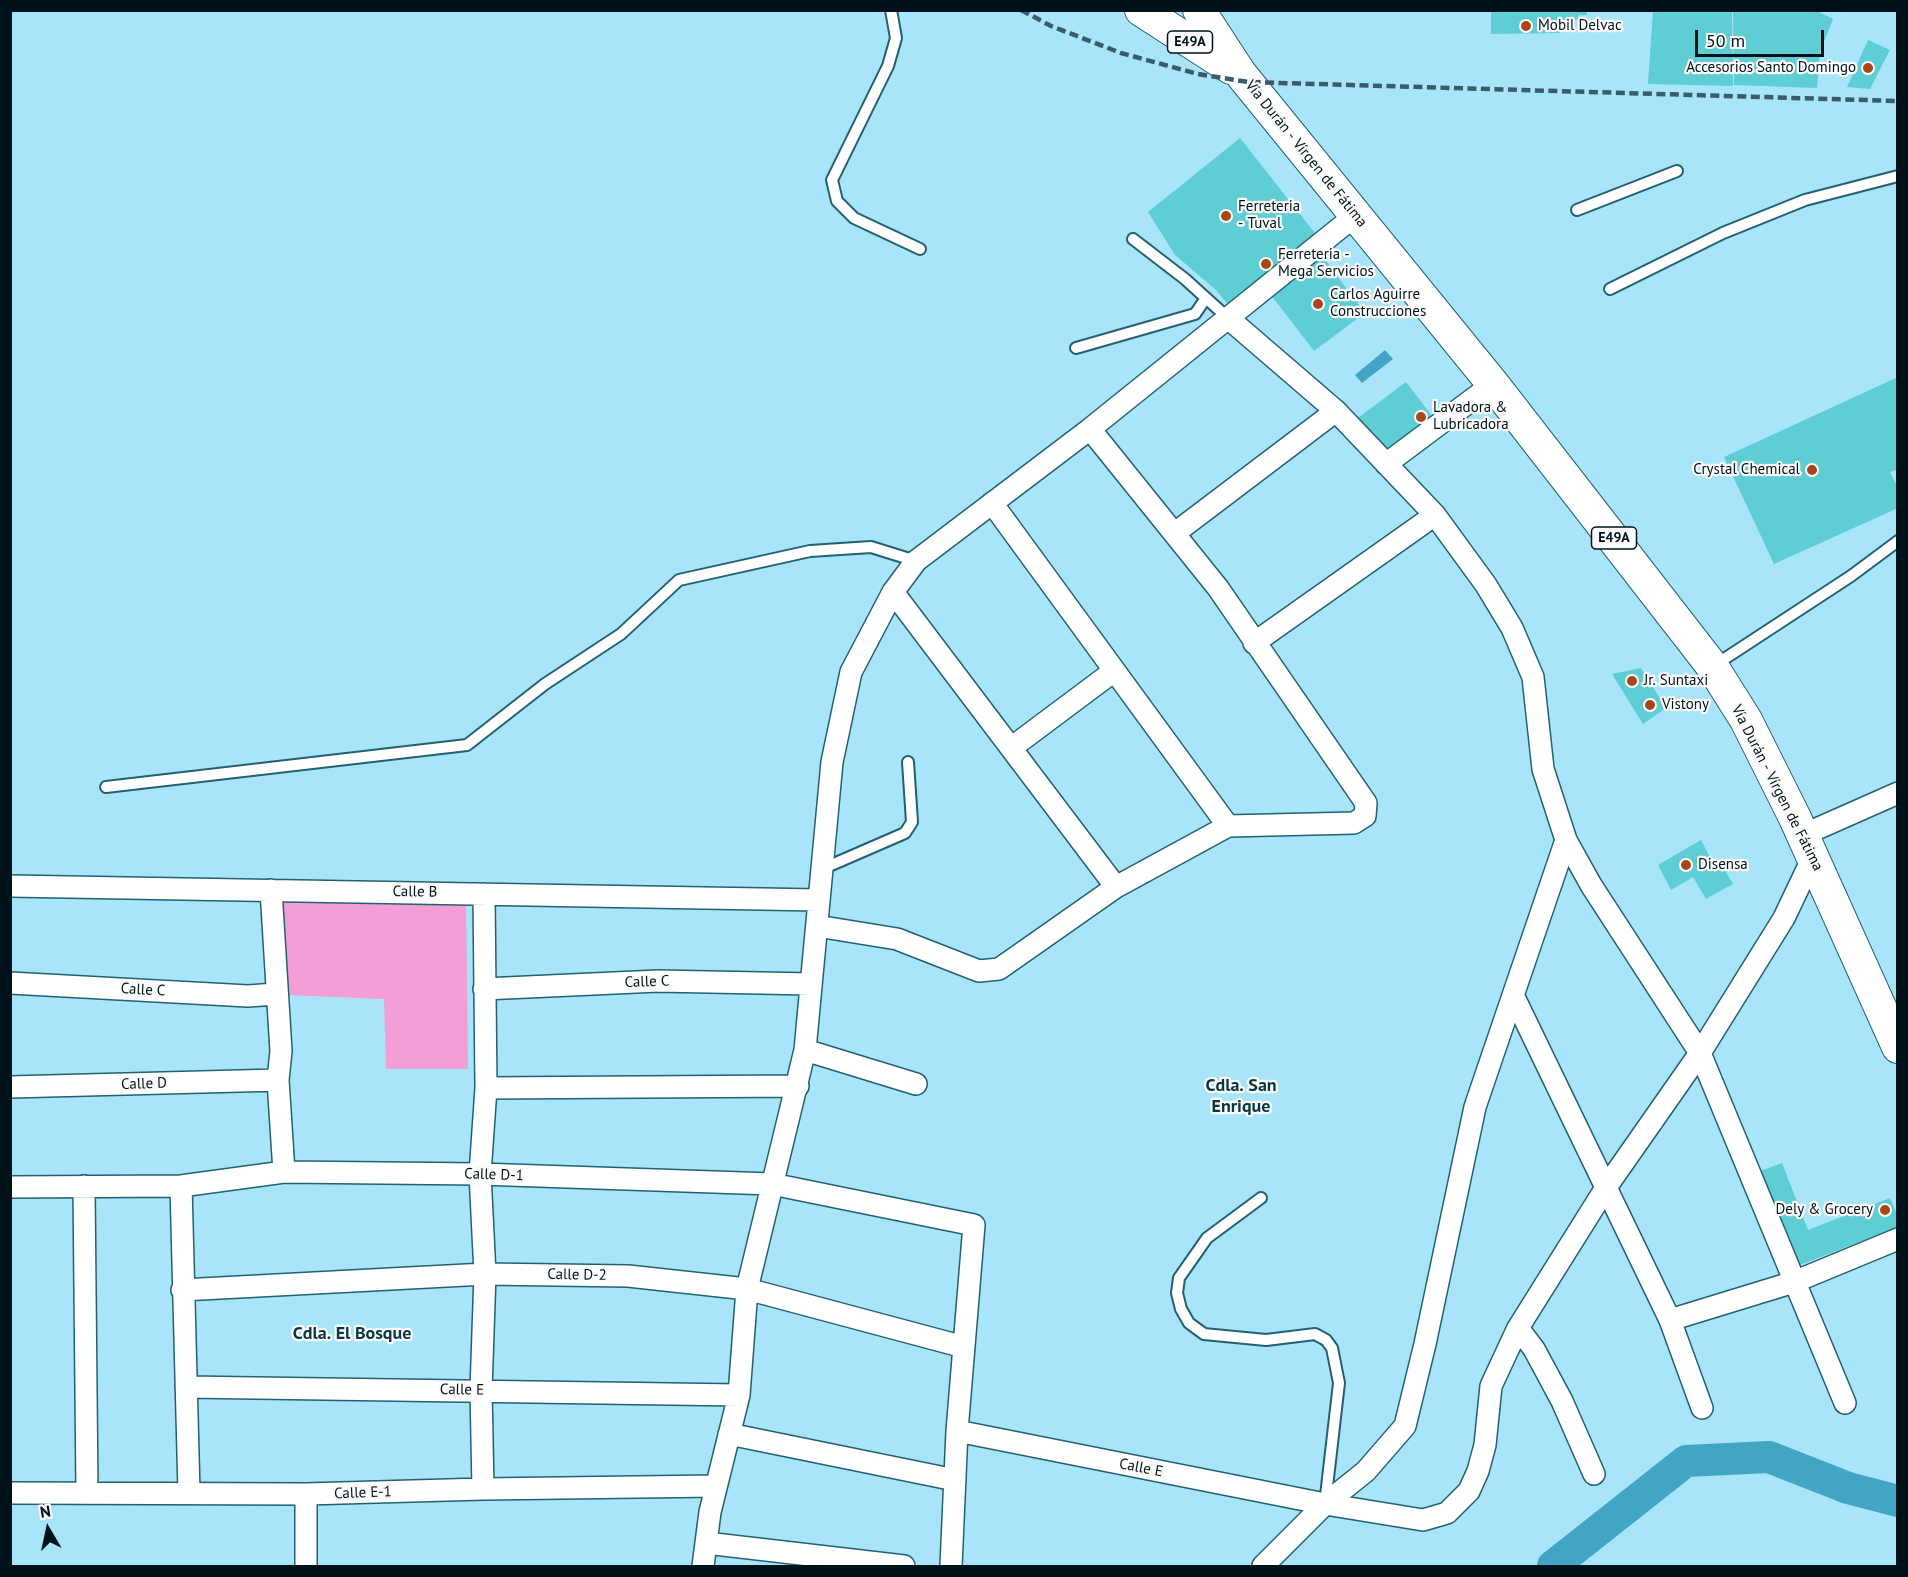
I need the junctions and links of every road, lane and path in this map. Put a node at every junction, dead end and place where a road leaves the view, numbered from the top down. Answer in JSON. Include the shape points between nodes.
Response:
{"nodes":[{"id":1,"x":891,"y":10,"type":"edge"},
{"id":2,"x":1141,"y":10,"type":"edge"},
{"id":3,"x":1198,"y":10,"type":"edge"},
{"id":4,"x":1240,"y":73,"type":"junction"},
{"id":5,"x":1677,"y":171,"type":"dead end"},
{"id":6,"x":1898,"y":176,"type":"edge"},
{"id":7,"x":1577,"y":210,"type":"dead end"},
{"id":8,"x":1356,"y":215,"type":"junction"},
{"id":9,"x":1133,"y":239,"type":"dead end"},
{"id":10,"x":920,"y":249,"type":"dead end"},
{"id":11,"x":1610,"y":289,"type":"dead end"},
{"id":12,"x":1206,"y":298,"type":"junction"},
{"id":13,"x":1228,"y":318,"type":"junction"},
{"id":14,"x":1076,"y":348,"type":"dead end"},
{"id":15,"x":1493,"y":384,"type":"junction"},
{"id":16,"x":1336,"y":411,"type":"junction"},
{"id":17,"x":1089,"y":429,"type":"junction"},
{"id":18,"x":1386,"y":464,"type":"junction"},
{"id":19,"x":992,"y":503,"type":"junction"},
{"id":20,"x":1435,"y":515,"type":"junction"},
{"id":21,"x":1175,"y":533,"type":"junction"},
{"id":22,"x":1898,"y":541,"type":"edge"},
{"id":23,"x":916,"y":561,"type":"junction"},
{"id":24,"x":893,"y":592,"type":"junction"},
{"id":25,"x":1254,"y":643,"type":"junction"},
{"id":26,"x":1712,"y":666,"type":"junction"},
{"id":27,"x":1114,"y":671,"type":"junction"},
{"id":28,"x":1011,"y":748,"type":"junction"},
{"id":29,"x":908,"y":762,"type":"dead end"},
{"id":30,"x":106,"y":787,"type":"dead end"},
{"id":31,"x":1898,"y":793,"type":"edge"},
{"id":32,"x":1228,"y":826,"type":"junction"},
{"id":33,"x":1566,"y":840,"type":"junction"},
{"id":34,"x":1808,"y":846,"type":"junction"},
{"id":35,"x":822,"y":869,"type":"junction"},
{"id":36,"x":10,"y":886,"type":"edge"},
{"id":37,"x":1116,"y":887,"type":"junction"},
{"id":38,"x":271,"y":890,"type":"junction"},
{"id":39,"x":484,"y":894,"type":"junction"},
{"id":40,"x":819,"y":900,"type":"junction"},
{"id":41,"x":817,"y":926,"type":"junction"},
{"id":42,"x":10,"y":983,"type":"edge"},
{"id":43,"x":811,"y":984,"type":"junction"},
{"id":44,"x":484,"y":989,"type":"junction"},
{"id":45,"x":276,"y":994,"type":"junction"},
{"id":46,"x":1514,"y":997,"type":"junction"},
{"id":47,"x":1898,"y":1047,"type":"edge"},
{"id":48,"x":805,"y":1050,"type":"junction"},
{"id":49,"x":1700,"y":1053,"type":"junction"},
{"id":50,"x":278,"y":1080,"type":"junction"},
{"id":51,"x":916,"y":1084,"type":"dead end"},
{"id":52,"x":798,"y":1086,"type":"junction"},
{"id":53,"x":10,"y":1087,"type":"edge"},
{"id":54,"x":486,"y":1088,"type":"junction"},
{"id":55,"x":284,"y":1172,"type":"junction"},
{"id":56,"x":480,"y":1174,"type":"junction"},
{"id":57,"x":772,"y":1184,"type":"junction"},
{"id":58,"x":84,"y":1186,"type":"junction"},
{"id":59,"x":182,"y":1186,"type":"junction"},
{"id":60,"x":1607,"y":1186,"type":"junction"},
{"id":61,"x":10,"y":1187,"type":"edge"},
{"id":62,"x":1261,"y":1198,"type":"dead end"},
{"id":63,"x":1898,"y":1239,"type":"edge"},
{"id":64,"x":485,"y":1274,"type":"junction"},
{"id":65,"x":1794,"y":1282,"type":"junction"},
{"id":66,"x":182,"y":1290,"type":"junction"},
{"id":67,"x":747,"y":1290,"type":"junction"},
{"id":68,"x":1670,"y":1320,"type":"junction"},
{"id":69,"x":1518,"y":1328,"type":"junction"},
{"id":70,"x":964,"y":1347,"type":"junction"},
{"id":71,"x":186,"y":1387,"type":"junction"},
{"id":72,"x":481,"y":1390,"type":"junction"},
{"id":73,"x":739,"y":1395,"type":"junction"},
{"id":74,"x":1845,"y":1403,"type":"dead end"},
{"id":75,"x":1702,"y":1407,"type":"dead end"},
{"id":76,"x":957,"y":1431,"type":"junction"},
{"id":77,"x":729,"y":1434,"type":"junction"},
{"id":78,"x":1594,"y":1474,"type":"dead end"},
{"id":79,"x":954,"y":1480,"type":"junction"},
{"id":80,"x":716,"y":1486,"type":"junction"},
{"id":81,"x":483,"y":1489,"type":"junction"},
{"id":82,"x":189,"y":1492,"type":"junction"},
{"id":83,"x":10,"y":1493,"type":"edge"},
{"id":84,"x":87,"y":1493,"type":"junction"},
{"id":85,"x":306,"y":1494,"type":"junction"},
{"id":86,"x":1325,"y":1504,"type":"junction"},
{"id":87,"x":706,"y":1543,"type":"junction"},
{"id":88,"x":306,"y":1566,"type":"edge"},
{"id":89,"x":703,"y":1566,"type":"edge"},
{"id":90,"x":904,"y":1566,"type":"edge"},
{"id":91,"x":951,"y":1566,"type":"edge"},
{"id":92,"x":1263,"y":1566,"type":"edge"}],
"edges":[{"from":1,"to":10,"type":"lane","via":[[896,38],[888,66],[832,180],[837,201],[854,218]]},
{"from":2,"to":4,"type":"main road","name":"Vía Durán - Vírgen de Fátima","number":"E49A"},
{"from":3,"to":4,"type":"main road","name":"Vía Durán - Vírgen de Fátima","number":"E49A"},
{"from":4,"to":8,"type":"main road","name":"Vía Durán - Vírgen de Fátima","number":"E49A"},
{"from":5,"to":7,"type":"lane"},
{"from":6,"to":11,"type":"lane","via":[[1805,200],[1723,233]]},
{"from":8,"to":13,"type":"street"},
{"from":8,"to":15,"type":"main road","name":"Vía Durán - Vírgen de Fátima","number":"E49A"},
{"from":9,"to":12,"type":"lane"},
{"from":12,"to":13,"type":"lane"},
{"from":12,"to":14,"type":"lane","via":[[1195,314]]},
{"from":13,"to":16,"type":"street"},
{"from":13,"to":17,"type":"street"},
{"from":15,"to":18,"type":"street"},
{"from":15,"to":26,"type":"main road","name":"Vía Durán - Vírgen de Fátima","number":"E49A"},
{"from":16,"to":18,"type":"street"},
{"from":16,"to":21,"type":"street"},
{"from":17,"to":19,"type":"street"},
{"from":17,"to":21,"type":"street"},
{"from":18,"to":20,"type":"street"},
{"from":19,"to":23,"type":"street"},
{"from":19,"to":27,"type":"street"},
{"from":20,"to":25,"type":"street"},
{"from":20,"to":33,"type":"street","via":[[1486,585],[1525,656],[1533,677],[1543,769]]},
{"from":21,"to":25,"type":"street"},
{"from":22,"to":26,"type":"lane"},
{"from":23,"to":24,"type":"street"},
{"from":23,"to":30,"type":"lane","via":[[871,547],[810,551],[679,580],[621,634],[546,684],[467,745]]},
{"from":24,"to":28,"type":"street"},
{"from":24,"to":35,"type":"street","via":[[851,672],[832,762]]},
{"from":25,"to":32,"type":"street","via":[[1366,803],[1365,816],[1354,823]]},
{"from":26,"to":34,"type":"main road","name":"Vía Durán - Vírgen de Fátima","number":"E49A","via":[[1746,720]]},
{"from":27,"to":28,"type":"street"},
{"from":27,"to":32,"type":"street"},
{"from":28,"to":37,"type":"street"},
{"from":29,"to":35,"type":"lane","via":[[912,822],[905,833]]},
{"from":31,"to":34,"type":"street"},
{"from":32,"to":37,"type":"street"},
{"from":33,"to":46,"type":"street"},
{"from":33,"to":49,"type":"street"},
{"from":34,"to":47,"type":"main road","name":"Vía Durán - Vírgen de Fátima","number":"E49A"},
{"from":34,"to":49,"type":"street","name":"Calle E","via":[[1784,918]]},
{"from":35,"to":40,"type":"street"},
{"from":36,"to":38,"type":"street","name":"Calle B"},
{"from":37,"to":41,"type":"street","via":[[999,969],[979,970],[878,934]]},
{"from":38,"to":39,"type":"street","name":"Calle B"},
{"from":38,"to":45,"type":"street"},
{"from":39,"to":40,"type":"street","name":"Calle B"},
{"from":39,"to":44,"type":"street"},
{"from":40,"to":41,"type":"street"},
{"from":41,"to":43,"type":"street"},
{"from":42,"to":45,"type":"street","name":"Calle C","via":[[248,996]]},
{"from":43,"to":44,"type":"street","name":"Calle C","via":[[658,981]]},
{"from":43,"to":48,"type":"street"},
{"from":44,"to":54,"type":"street"},
{"from":45,"to":50,"type":"street","via":[[281,1051]]},
{"from":46,"to":60,"type":"street"},
{"from":46,"to":86,"type":"street","via":[[1475,1107],[1405,1426],[1366,1471]]},
{"from":48,"to":51,"type":"street"},
{"from":48,"to":52,"type":"street"},
{"from":49,"to":60,"type":"street","name":"Calle E"},
{"from":49,"to":65,"type":"street"},
{"from":50,"to":53,"type":"street","name":"Calle D"},
{"from":50,"to":55,"type":"street"},
{"from":52,"to":54,"type":"street"},
{"from":52,"to":57,"type":"street"},
{"from":54,"to":56,"type":"street"},
{"from":55,"to":56,"type":"street","name":"Calle D-1"},
{"from":55,"to":59,"type":"street","name":"Calle D-1"},
{"from":56,"to":57,"type":"street","name":"Calle D-1"},
{"from":56,"to":64,"type":"street"},
{"from":57,"to":67,"type":"street"},
{"from":57,"to":70,"type":"street","name":"Calle D-1","via":[[974,1225]]},
{"from":58,"to":59,"type":"street","name":"Calle D-1"},
{"from":58,"to":61,"type":"street","name":"Calle D-1"},
{"from":58,"to":84,"type":"street"},
{"from":59,"to":66,"type":"street"},
{"from":60,"to":68,"type":"street"},
{"from":60,"to":69,"type":"street","name":"Calle E"},
{"from":62,"to":86,"type":"lane","via":[[1207,1238],[1179,1278],[1180,1309],[1204,1334],[1266,1340],[1315,1334],[1332,1348],[1340,1383]]},
{"from":63,"to":65,"type":"street"},
{"from":64,"to":66,"type":"street","name":"Calle D-2"},
{"from":64,"to":67,"type":"street","name":"Calle D-2","via":[[627,1276]]},
{"from":64,"to":72,"type":"street"},
{"from":65,"to":68,"type":"street"},
{"from":65,"to":74,"type":"street"},
{"from":66,"to":71,"type":"street"},
{"from":67,"to":70,"type":"street","name":"Calle D-2"},
{"from":67,"to":73,"type":"street"},
{"from":68,"to":75,"type":"street"},
{"from":69,"to":78,"type":"street","via":[[1562,1401]]},
{"from":69,"to":86,"type":"street","name":"Calle E","via":[[1491,1386],[1478,1471],[1469,1491],[1456,1506],[1448,1513],[1423,1520]]},
{"from":70,"to":76,"type":"street"},
{"from":71,"to":72,"type":"street","name":"Calle E"},
{"from":71,"to":82,"type":"street"},
{"from":72,"to":73,"type":"street","name":"Calle E"},
{"from":72,"to":81,"type":"street"},
{"from":73,"to":77,"type":"street"},
{"from":76,"to":79,"type":"street"},
{"from":76,"to":86,"type":"street","name":"Calle E"},
{"from":77,"to":79,"type":"street"},
{"from":77,"to":80,"type":"street"},
{"from":79,"to":91,"type":"street"},
{"from":80,"to":81,"type":"street","name":"Calle E-1"},
{"from":80,"to":87,"type":"street"},
{"from":81,"to":85,"type":"street","name":"Calle E-1"},
{"from":82,"to":84,"type":"street","name":"Calle E-1"},
{"from":82,"to":85,"type":"street","name":"Calle E-1"},
{"from":83,"to":84,"type":"street","name":"Calle E-1"},
{"from":85,"to":88,"type":"street"},
{"from":86,"to":92,"type":"street"},
{"from":87,"to":89,"type":"street"},
{"from":87,"to":90,"type":"street"}]}
